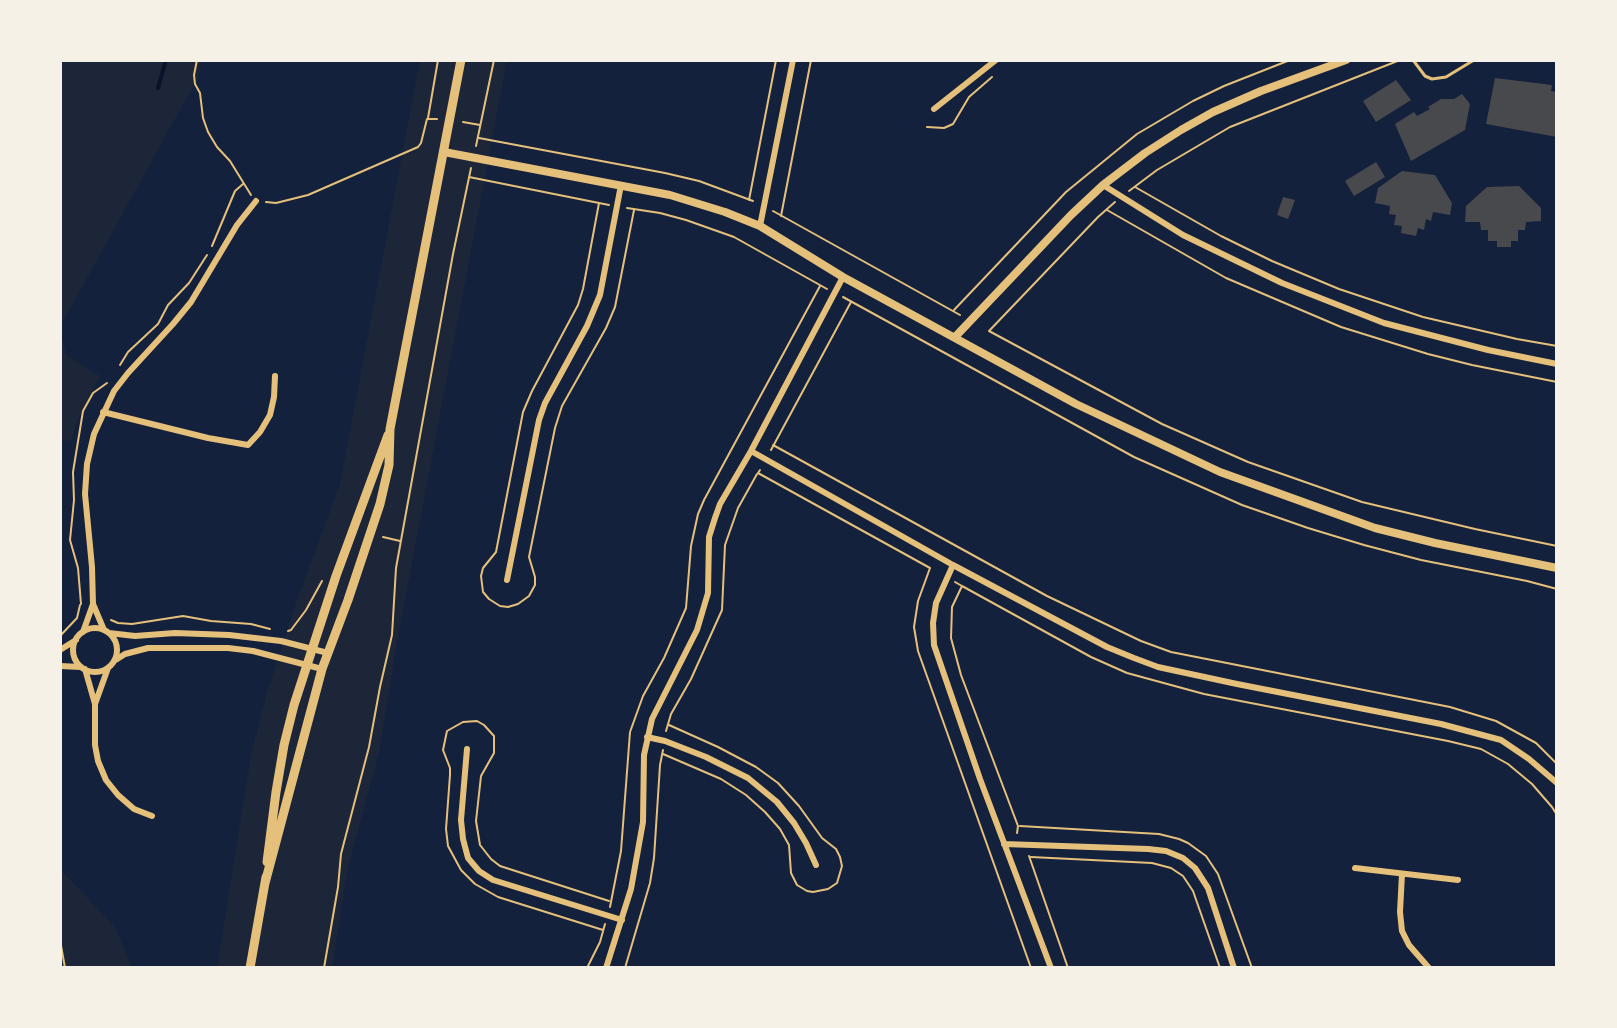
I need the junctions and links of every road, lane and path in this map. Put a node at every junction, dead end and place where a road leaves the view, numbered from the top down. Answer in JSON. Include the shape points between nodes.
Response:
{"nodes":[{"id":1,"x":197,"y":60,"type":"edge"},
{"id":2,"x":438,"y":60,"type":"edge"},
{"id":3,"x":461,"y":60,"type":"edge"},
{"id":4,"x":494,"y":60,"type":"edge"},
{"id":5,"x":776,"y":60,"type":"edge"},
{"id":6,"x":793,"y":60,"type":"edge"},
{"id":7,"x":811,"y":60,"type":"edge"},
{"id":8,"x":996,"y":60,"type":"edge"},
{"id":9,"x":1346,"y":60,"type":"edge"},
{"id":10,"x":1400,"y":60,"type":"edge"},
{"id":11,"x":1413,"y":60,"type":"edge"},
{"id":12,"x":1474,"y":60,"type":"edge"},
{"id":13,"x":1324,"y":64,"type":"edge"},
{"id":14,"x":1000,"y":70,"type":"dead end"},
{"id":15,"x":934,"y":109,"type":"dead end"},
{"id":16,"x":427,"y":119,"type":"junction"},
{"id":17,"x":449,"y":120,"type":"junction"},
{"id":18,"x":480,"y":125,"type":"junction"},
{"id":19,"x":927,"y":127,"type":"dead end"},
{"id":20,"x":444,"y":152,"type":"junction"},
{"id":21,"x":473,"y":157,"type":"junction"},
{"id":22,"x":469,"y":177,"type":"junction"},
{"id":23,"x":243,"y":184,"type":"junction"},
{"id":24,"x":621,"y":185,"type":"junction"},
{"id":25,"x":1103,"y":185,"type":"junction"},
{"id":26,"x":1135,"y":187,"type":"junction"},
{"id":27,"x":1121,"y":197,"type":"junction"},
{"id":28,"x":749,"y":200,"type":"dead end"},
{"id":29,"x":256,"y":201,"type":"junction"},
{"id":30,"x":599,"y":202,"type":"junction"},
{"id":31,"x":616,"y":207,"type":"junction"},
{"id":32,"x":635,"y":209,"type":"junction"},
{"id":33,"x":781,"y":216,"type":"dead end"},
{"id":34,"x":760,"y":226,"type":"junction"},
{"id":35,"x":843,"y":277,"type":"junction"},
{"id":36,"x":820,"y":285,"type":"junction"},
{"id":37,"x":836,"y":294,"type":"junction"},
{"id":38,"x":851,"y":302,"type":"junction"},
{"id":39,"x":955,"y":337,"type":"junction"},
{"id":40,"x":1557,"y":346,"type":"edge"},
{"id":41,"x":1557,"y":364,"type":"edge"},
{"id":42,"x":119,"y":368,"type":"dead end"},
{"id":43,"x":275,"y":376,"type":"dead end"},
{"id":44,"x":111,"y":378,"type":"dead end"},
{"id":45,"x":103,"y":412,"type":"junction"},
{"id":46,"x":390,"y":429,"type":"junction"},
{"id":47,"x":773,"y":445,"type":"junction"},
{"id":48,"x":751,"y":451,"type":"junction"},
{"id":49,"x":765,"y":460,"type":"junction"},
{"id":50,"x":758,"y":473,"type":"junction"},
{"id":51,"x":371,"y":534,"type":"junction"},
{"id":52,"x":401,"y":541,"type":"junction"},
{"id":53,"x":1557,"y":546,"type":"edge"},
{"id":54,"x":953,"y":565,"type":"junction"},
{"id":55,"x":930,"y":568,"type":"junction"},
{"id":56,"x":1557,"y":568,"type":"edge"},
{"id":57,"x":327,"y":570,"type":"dead end"},
{"id":58,"x":946,"y":576,"type":"junction"},
{"id":59,"x":507,"y":580,"type":"dead end"},
{"id":60,"x":1557,"y":589,"type":"edge"},
{"id":61,"x":93,"y":604,"type":"junction"},
{"id":62,"x":107,"y":615,"type":"dead end"},
{"id":63,"x":83,"y":632,"type":"junction"},
{"id":64,"x":106,"y":632,"type":"junction"},
{"id":65,"x":277,"y":632,"type":"dead end"},
{"id":66,"x":283,"y":633,"type":"dead end"},
{"id":67,"x":60,"y":636,"type":"edge"},
{"id":68,"x":76,"y":640,"type":"junction"},
{"id":69,"x":311,"y":649,"type":"junction"},
{"id":70,"x":60,"y":650,"type":"edge"},
{"id":71,"x":328,"y":653,"type":"junction"},
{"id":72,"x":114,"y":661,"type":"junction"},
{"id":73,"x":307,"y":665,"type":"junction"},
{"id":74,"x":60,"y":666,"type":"edge"},
{"id":75,"x":83,"y":668,"type":"junction"},
{"id":76,"x":108,"y":668,"type":"junction"},
{"id":77,"x":322,"y":669,"type":"junction"},
{"id":78,"x":95,"y":704,"type":"junction"},
{"id":79,"x":667,"y":724,"type":"junction"},
{"id":80,"x":647,"y":737,"type":"junction"},
{"id":81,"x":665,"y":741,"type":"junction"},
{"id":82,"x":467,"y":749,"type":"dead end"},
{"id":83,"x":662,"y":754,"type":"junction"},
{"id":84,"x":1557,"y":764,"type":"edge"},
{"id":85,"x":1557,"y":783,"type":"edge"},
{"id":86,"x":152,"y":816,"type":"dead end"},
{"id":87,"x":1018,"y":826,"type":"junction"},
{"id":88,"x":1004,"y":844,"type":"junction"},
{"id":89,"x":1023,"y":844,"type":"junction"},
{"id":90,"x":816,"y":865,"type":"dead end"},
{"id":91,"x":1355,"y":868,"type":"dead end"},
{"id":92,"x":1402,"y":874,"type":"junction"},
{"id":93,"x":1458,"y":880,"type":"dead end"},
{"id":94,"x":265,"y":883,"type":"junction"},
{"id":95,"x":611,"y":901,"type":"junction"},
{"id":96,"x":608,"y":916,"type":"junction"},
{"id":97,"x":622,"y":920,"type":"junction"},
{"id":98,"x":604,"y":930,"type":"junction"},
{"id":99,"x":60,"y":940,"type":"edge"},
{"id":100,"x":65,"y":968,"type":"edge"},
{"id":101,"x":250,"y":968,"type":"edge"},
{"id":102,"x":324,"y":968,"type":"edge"},
{"id":103,"x":587,"y":968,"type":"edge"},
{"id":104,"x":606,"y":968,"type":"edge"},
{"id":105,"x":625,"y":968,"type":"edge"},
{"id":106,"x":1031,"y":968,"type":"edge"},
{"id":107,"x":1051,"y":968,"type":"edge"},
{"id":108,"x":1068,"y":968,"type":"edge"},
{"id":109,"x":1220,"y":968,"type":"edge"},
{"id":110,"x":1234,"y":968,"type":"edge"},
{"id":111,"x":1252,"y":968,"type":"edge"},
{"id":112,"x":1429,"y":968,"type":"edge"}],
"edges":[{"from":1,"to":23,"type":"path","via":[[195,84],[208,132]]},
{"from":2,"to":16,"type":"path"},
{"from":3,"to":17,"type":"main road"},
{"from":4,"to":18,"type":"path"},
{"from":5,"to":28,"type":"path"},
{"from":6,"to":34,"type":"street"},
{"from":7,"to":33,"type":"path"},
{"from":8,"to":15,"type":"street"},
{"from":9,"to":13,"type":"street"},
{"from":10,"to":26,"type":"path","via":[[1230,127]]},
{"from":11,"to":12,"type":"lane","via":[[1432,79]]},
{"from":13,"to":25,"type":"street","via":[[1213,112]]},
{"from":14,"to":19,"type":"path","via":[[969,97],[953,124]]},
{"from":16,"to":17,"type":"path"},
{"from":16,"to":29,"type":"path","via":[[418,147],[308,195],[276,203]]},
{"from":17,"to":18,"type":"path"},
{"from":17,"to":20,"type":"main road"},
{"from":18,"to":21,"type":"path"},
{"from":20,"to":21,"type":"street"},
{"from":20,"to":46,"type":"main road"},
{"from":21,"to":22,"type":"path"},
{"from":21,"to":24,"type":"street"},
{"from":22,"to":30,"type":"path"},
{"from":22,"to":52,"type":"path"},
{"from":23,"to":29,"type":"path"},
{"from":23,"to":42,"type":"path","via":[[189,283]]},
{"from":24,"to":31,"type":"street"},
{"from":24,"to":34,"type":"street","via":[[683,198]]},
{"from":25,"to":27,"type":"street"},
{"from":25,"to":39,"type":"street"},
{"from":26,"to":27,"type":"path"},
{"from":26,"to":40,"type":"path","via":[[1221,236],[1339,289],[1423,317]]},
{"from":27,"to":41,"type":"street","via":[[1183,235],[1282,283],[1384,323]]},
{"from":27,"to":53,"type":"path","via":[[989,331],[1162,424],[1248,462],[1362,502]]},
{"from":29,"to":45,"type":"street","via":[[191,302],[128,373]]},
{"from":30,"to":31,"type":"path"},
{"from":30,"to":32,"type":"path","via":[[580,297],[523,412],[496,552],[481,576],[483,592],[500,606],[518,604],[535,585],[529,557],[555,428],[615,307]]},
{"from":31,"to":32,"type":"path"},
{"from":31,"to":59,"type":"street","via":[[600,295],[539,420]]},
{"from":32,"to":36,"type":"path","via":[[734,237]]},
{"from":34,"to":35,"type":"street"},
{"from":35,"to":37,"type":"street"},
{"from":35,"to":39,"type":"street"},
{"from":36,"to":37,"type":"path"},
{"from":36,"to":95,"type":"path","via":[[698,514],[686,608],[630,732],[621,851]]},
{"from":37,"to":38,"type":"path"},
{"from":37,"to":48,"type":"street"},
{"from":38,"to":47,"type":"path"},
{"from":38,"to":60,"type":"path","via":[[1112,446],[1242,505],[1364,545]]},
{"from":39,"to":56,"type":"street","via":[[1076,404],[1220,472],[1375,528]]},
{"from":43,"to":45,"type":"street","via":[[270,415],[248,445]]},
{"from":44,"to":67,"type":"path","via":[[87,401],[80,421],[70,540],[80,604],[77,618]]},
{"from":45,"to":61,"type":"street","via":[[87,464],[85,494]]},
{"from":46,"to":51,"type":"main road","via":[[389,465]]},
{"from":46,"to":69,"type":"main road"},
{"from":47,"to":49,"type":"path"},
{"from":47,"to":84,"type":"path","via":[[1047,596],[1141,641],[1171,652],[1496,721],[1536,743]]},
{"from":48,"to":49,"type":"street"},
{"from":48,"to":80,"type":"street","via":[[720,504],[709,537],[708,593],[697,630]]},
{"from":49,"to":50,"type":"path"},
{"from":49,"to":54,"type":"street"},
{"from":50,"to":55,"type":"path"},
{"from":50,"to":79,"type":"path","via":[[725,545],[722,610]]},
{"from":51,"to":52,"type":"path"},
{"from":51,"to":71,"type":"main road"},
{"from":52,"to":102,"type":"path","via":[[392,635],[341,854]]},
{"from":54,"to":58,"type":"street"},
{"from":54,"to":85,"type":"street","via":[[1107,647],[1158,667],[1501,740]]},
{"from":55,"to":58,"type":"path"},
{"from":55,"to":106,"type":"path","via":[[914,627],[918,651]]},
{"from":57,"to":66,"type":"path","via":[[306,610]]},
{"from":58,"to":87,"type":"path","via":[[962,586],[950,623],[961,675]]},
{"from":58,"to":88,"type":"street","via":[[936,603],[934,645]]},
{"from":61,"to":63,"type":"street"},
{"from":61,"to":64,"type":"street"},
{"from":62,"to":65,"type":"path","via":[[125,624],[183,616]]},
{"from":63,"to":64,"type":"street"},
{"from":63,"to":68,"type":"street"},
{"from":64,"to":69,"type":"street","via":[[229,635]]},
{"from":64,"to":72,"type":"street","via":[[117,646]]},
{"from":68,"to":70,"type":"street"},
{"from":68,"to":75,"type":"street","via":[[74,654]]},
{"from":69,"to":71,"type":"street"},
{"from":69,"to":73,"type":"main road"},
{"from":71,"to":77,"type":"main road"},
{"from":72,"to":73,"type":"street","via":[[148,648],[200,647],[253,651]]},
{"from":72,"to":76,"type":"street"},
{"from":73,"to":77,"type":"street"},
{"from":73,"to":94,"type":"main road","via":[[284,745]]},
{"from":74,"to":75,"type":"street"},
{"from":75,"to":76,"type":"street"},
{"from":75,"to":78,"type":"street"},
{"from":76,"to":78,"type":"street"},
{"from":77,"to":94,"type":"main road"},
{"from":78,"to":86,"type":"street","via":[[95,745],[106,780],[134,809]]},
{"from":79,"to":81,"type":"path"},
{"from":79,"to":83,"type":"path","via":[[778,783],[836,849],[842,866],[837,883],[813,892],[797,885],[789,845],[765,812],[721,779]]},
{"from":80,"to":81,"type":"street"},
{"from":80,"to":97,"type":"street","via":[[643,822]]},
{"from":81,"to":83,"type":"path"},
{"from":81,"to":90,"type":"street","via":[[748,778],[794,823]]},
{"from":82,"to":96,"type":"street","via":[[461,820],[468,858],[493,880]]},
{"from":83,"to":105,"type":"path","via":[[650,883]]},
{"from":87,"to":89,"type":"path","via":[[1016,834]]},
{"from":87,"to":111,"type":"path","via":[[1159,834],[1188,843],[1218,874]]},
{"from":88,"to":89,"type":"street"},
{"from":88,"to":107,"type":"street"},
{"from":89,"to":110,"type":"street","via":[[1148,849],[1183,858],[1208,888]]},
{"from":91,"to":92,"type":"street"},
{"from":92,"to":93,"type":"street"},
{"from":92,"to":112,"type":"street","via":[[1402,931]]},
{"from":94,"to":101,"type":"main road"},
{"from":95,"to":96,"type":"path"},
{"from":95,"to":98,"type":"path","via":[[491,859],[480,845],[476,821],[481,776],[496,747],[494,736],[477,721],[447,731],[446,837],[461,870],[498,897]]},
{"from":96,"to":97,"type":"street"},
{"from":96,"to":98,"type":"path"},
{"from":97,"to":104,"type":"street"},
{"from":98,"to":103,"type":"path"},
{"from":99,"to":100,"type":"path"},
{"from":108,"to":109,"type":"path","via":[[1029,857],[1171,868],[1193,891]]}]}
